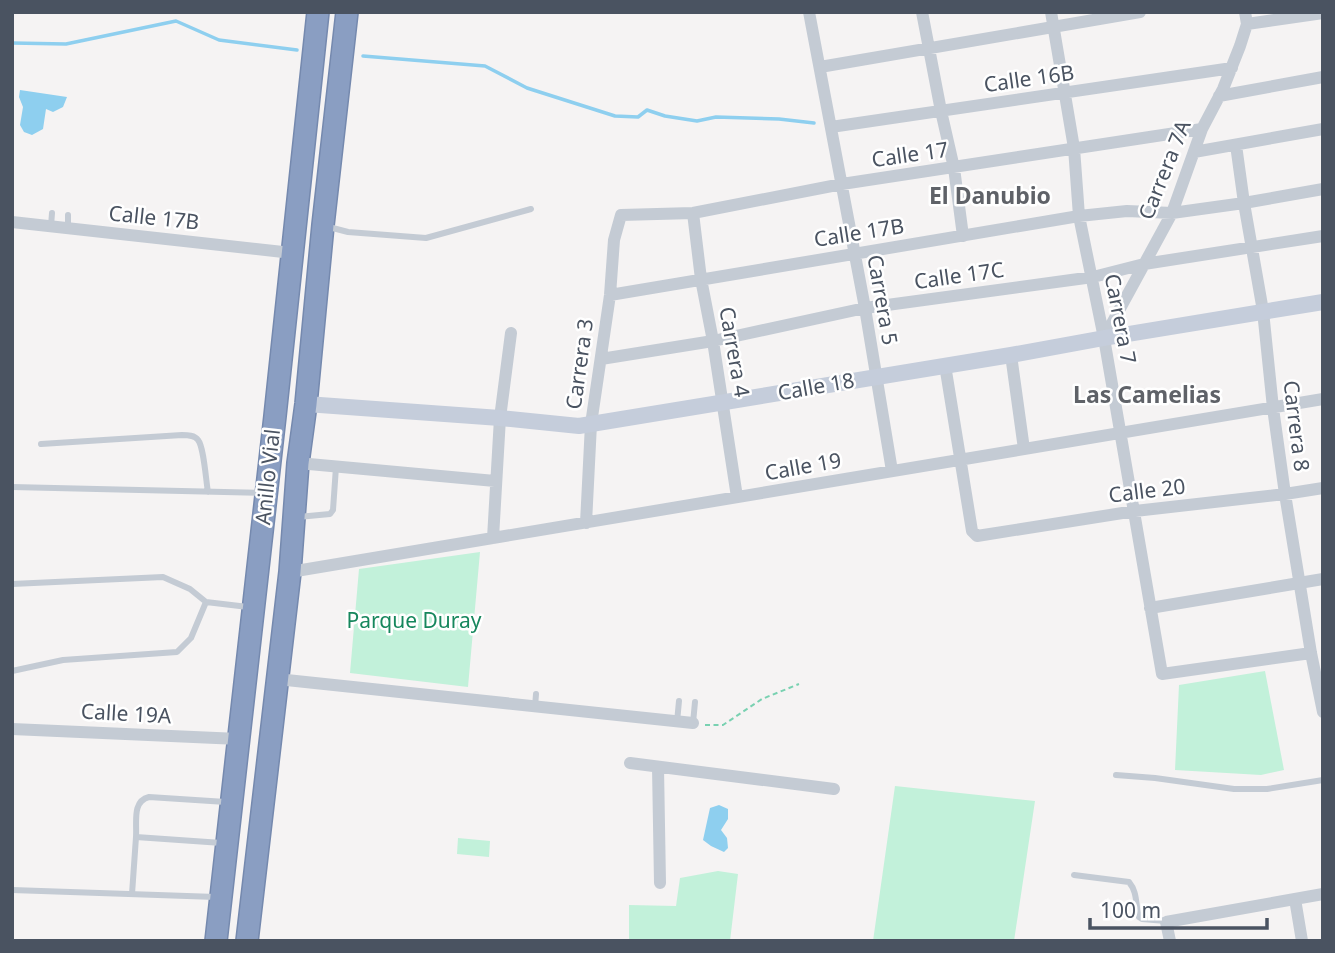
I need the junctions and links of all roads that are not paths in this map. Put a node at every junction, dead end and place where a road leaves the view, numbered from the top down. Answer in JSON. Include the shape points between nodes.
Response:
{"nodes":[{"id":1,"x":318,"y":12,"type":"edge"},
{"id":2,"x":809,"y":12,"type":"edge"},
{"id":3,"x":922,"y":12,"type":"edge"},
{"id":4,"x":1051,"y":12,"type":"edge"},
{"id":5,"x":1140,"y":12,"type":"edge"},
{"id":6,"x":347,"y":13,"type":"edge"},
{"id":7,"x":1322,"y":13,"type":"edge"},
{"id":8,"x":1246,"y":18,"type":"edge"},
{"id":9,"x":1054,"y":27,"type":"junction"},
{"id":10,"x":929,"y":49,"type":"junction"},
{"id":11,"x":820,"y":68,"type":"junction"},
{"id":12,"x":1232,"y":68,"type":"junction"},
{"id":13,"x":1323,"y":77,"type":"edge"},
{"id":14,"x":1065,"y":93,"type":"junction"},
{"id":15,"x":1219,"y":96,"type":"junction"},
{"id":16,"x":941,"y":111,"type":"junction"},
{"id":17,"x":831,"y":127,"type":"junction"},
{"id":18,"x":1202,"y":129,"type":"junction"},
{"id":19,"x":1323,"y":129,"type":"edge"},
{"id":20,"x":1236,"y":145,"type":"junction"},
{"id":21,"x":1074,"y":148,"type":"junction"},
{"id":22,"x":1194,"y":152,"type":"junction"},
{"id":23,"x":954,"y":168,"type":"junction"},
{"id":24,"x":842,"y":184,"type":"junction"},
{"id":25,"x":1323,"y":189,"type":"edge"},
{"id":26,"x":1244,"y":203,"type":"junction"},
{"id":27,"x":531,"y":209,"type":"dead end"},
{"id":28,"x":693,"y":213,"type":"junction"},
{"id":29,"x":1172,"y":213,"type":"junction"},
{"id":30,"x":625,"y":214,"type":"joint"},
{"id":31,"x":1079,"y":216,"type":"junction"},
{"id":32,"x":12,"y":222,"type":"edge"},
{"id":33,"x":323,"y":225,"type":"junction"},
{"id":34,"x":963,"y":236,"type":"junction"},
{"id":35,"x":1323,"y":236,"type":"edge"},
{"id":36,"x":1253,"y":247,"type":"junction"},
{"id":37,"x":292,"y":253,"type":"junction"},
{"id":38,"x":854,"y":253,"type":"junction"},
{"id":39,"x":1144,"y":264,"type":"junction"},
{"id":40,"x":1093,"y":276,"type":"junction"},
{"id":41,"x":701,"y":279,"type":"junction"},
{"id":42,"x":610,"y":295,"type":"junction"},
{"id":43,"x":1323,"y":302,"type":"edge"},
{"id":44,"x":865,"y":308,"type":"junction"},
{"id":45,"x":1263,"y":312,"type":"junction"},
{"id":46,"x":511,"y":333,"type":"dead end"},
{"id":47,"x":1104,"y":338,"type":"junction"},
{"id":48,"x":713,"y":341,"type":"junction"},
{"id":49,"x":1011,"y":355,"type":"junction"},
{"id":50,"x":601,"y":359,"type":"junction"},
{"id":51,"x":945,"y":365,"type":"junction"},
{"id":52,"x":876,"y":377,"type":"junction"},
{"id":53,"x":1323,"y":399,"type":"edge"},
{"id":54,"x":723,"y":403,"type":"junction"},
{"id":55,"x":306,"y":404,"type":"junction"},
{"id":56,"x":1273,"y":408,"type":"junction"},
{"id":57,"x":500,"y":418,"type":"junction"},
{"id":58,"x":591,"y":424,"type":"junction"},
{"id":59,"x":1122,"y":433,"type":"junction"},
{"id":60,"x":41,"y":444,"type":"dead end"},
{"id":61,"x":1024,"y":449,"type":"junction"},
{"id":62,"x":961,"y":460,"type":"junction"},
{"id":63,"x":298,"y":463,"type":"junction"},
{"id":64,"x":336,"y":466,"type":"junction"},
{"id":65,"x":892,"y":471,"type":"junction"},
{"id":66,"x":495,"y":481,"type":"junction"},
{"id":67,"x":12,"y":487,"type":"edge"},
{"id":68,"x":1323,"y":488,"type":"edge"},
{"id":69,"x":208,"y":492,"type":"junction"},
{"id":70,"x":266,"y":494,"type":"junction"},
{"id":71,"x":1285,"y":494,"type":"junction"},
{"id":72,"x":737,"y":497,"type":"junction"},
{"id":73,"x":1135,"y":511,"type":"junction"},
{"id":74,"x":293,"y":517,"type":"junction"},
{"id":75,"x":586,"y":523,"type":"junction"},
{"id":76,"x":493,"y":538,"type":"junction"},
{"id":77,"x":290,"y":572,"type":"junction"},
{"id":78,"x":1323,"y":579,"type":"edge"},
{"id":79,"x":1300,"y":582,"type":"junction"},
{"id":80,"x":12,"y":584,"type":"edge"},
{"id":81,"x":206,"y":602,"type":"junction"},
{"id":82,"x":254,"y":607,"type":"junction"},
{"id":83,"x":1150,"y":608,"type":"junction"},
{"id":84,"x":1311,"y":653,"type":"junction"},
{"id":85,"x":12,"y":671,"type":"edge"},
{"id":86,"x":277,"y":679,"type":"junction"},
{"id":87,"x":679,"y":701,"type":"dead end"},
{"id":88,"x":695,"y":702,"type":"dead end"},
{"id":89,"x":1323,"y":712,"type":"edge"},
{"id":90,"x":677,"y":722,"type":"junction"},
{"id":91,"x":693,"y":723,"type":"joint"},
{"id":92,"x":12,"y":729,"type":"edge"},
{"id":93,"x":239,"y":739,"type":"junction"},
{"id":94,"x":630,"y":763,"type":"dead end"},
{"id":95,"x":658,"y":767,"type":"junction"},
{"id":96,"x":1116,"y":775,"type":"dead end"},
{"id":97,"x":1323,"y":780,"type":"edge"},
{"id":98,"x":834,"y":789,"type":"dead end"},
{"id":99,"x":232,"y":803,"type":"junction"},
{"id":100,"x":136,"y":837,"type":"junction"},
{"id":101,"x":227,"y":843,"type":"junction"},
{"id":102,"x":1073,"y":875,"type":"dead end"},
{"id":103,"x":660,"y":883,"type":"dead end"},
{"id":104,"x":12,"y":890,"type":"edge"},
{"id":105,"x":132,"y":894,"type":"junction"},
{"id":106,"x":1323,"y":894,"type":"edge"},
{"id":107,"x":221,"y":897,"type":"junction"},
{"id":108,"x":1295,"y":899,"type":"junction"},
{"id":109,"x":1166,"y":922,"type":"junction"},
{"id":110,"x":216,"y":941,"type":"edge"},
{"id":111,"x":247,"y":941,"type":"edge"},
{"id":112,"x":1170,"y":941,"type":"edge"},
{"id":113,"x":1302,"y":941,"type":"edge"}],
"edges":[{"from":1,"to":37,"type":"highway","name":"Anillo Vial"},
{"from":2,"to":11,"type":"street","name":"Carrera 5"},
{"from":3,"to":10,"type":"street"},
{"from":4,"to":9,"type":"street","name":"Carrera 7"},
{"from":5,"to":9,"type":"street"},
{"from":6,"to":33,"type":"highway","name":"Anillo Vial"},
{"from":7,"to":8,"type":"street"},
{"from":8,"to":12,"type":"street","name":"Carrera 7A"},
{"from":9,"to":10,"type":"street"},
{"from":9,"to":14,"type":"street","name":"Carrera 7"},
{"from":10,"to":11,"type":"street"},
{"from":10,"to":16,"type":"street"},
{"from":11,"to":17,"type":"street","name":"Carrera 5"},
{"from":12,"to":14,"type":"street","name":"Calle 16B"},
{"from":12,"to":15,"type":"street","name":"Carrera 7A"},
{"from":13,"to":15,"type":"street"},
{"from":14,"to":16,"type":"street","name":"Calle 16B"},
{"from":14,"to":21,"type":"street","name":"Carrera 7"},
{"from":15,"to":18,"type":"street","name":"Carrera 7A"},
{"from":16,"to":17,"type":"street","name":"Calle 16B"},
{"from":16,"to":23,"type":"street"},
{"from":17,"to":24,"type":"street","name":"Carrera 5"},
{"from":18,"to":21,"type":"street","name":"Calle 17"},
{"from":18,"to":22,"type":"street","name":"Carrera 7A"},
{"from":19,"to":20,"type":"street"},
{"from":20,"to":22,"type":"street"},
{"from":20,"to":26,"type":"street","name":"Carrera 8"},
{"from":21,"to":23,"type":"street","name":"Calle 17"},
{"from":21,"to":31,"type":"street","name":"Carrera 7"},
{"from":22,"to":29,"type":"street","name":"Carrera 7A"},
{"from":23,"to":24,"type":"street","name":"Calle 17"},
{"from":23,"to":34,"type":"street"},
{"from":24,"to":28,"type":"street","name":"Calle 17"},
{"from":24,"to":38,"type":"street","name":"Carrera 5"},
{"from":25,"to":26,"type":"street","name":"Calle 17B"},
{"from":26,"to":29,"type":"street","name":"Calle 17B"},
{"from":26,"to":36,"type":"street","name":"Carrera 8"},
{"from":27,"to":33,"type":"lane","via":[[426,238],[348,232]]},
{"from":28,"to":30,"type":"street","name":"Calle 17"},
{"from":28,"to":41,"type":"street","name":"Carrera 4"},
{"from":29,"to":31,"type":"street","name":"Calle 17B"},
{"from":29,"to":39,"type":"street","name":"Carrera 7A"},
{"from":30,"to":42,"type":"street","name":"Carrera 3","via":[[614,240]]},
{"from":31,"to":34,"type":"street","name":"Calle 17B"},
{"from":31,"to":40,"type":"street","name":"Carrera 7"},
{"from":32,"to":37,"type":"street","name":"Calle 17B","via":[[68,221]]},
{"from":33,"to":55,"type":"highway","name":"Anillo Vial"},
{"from":34,"to":38,"type":"street","name":"Calle 17B"},
{"from":35,"to":36,"type":"street","name":"Calle 17C"},
{"from":36,"to":39,"type":"street","name":"Calle 17C"},
{"from":36,"to":45,"type":"street","name":"Carrera 8"},
{"from":37,"to":70,"type":"highway","name":"Anillo Vial"},
{"from":38,"to":41,"type":"street","name":"Calle 17B"},
{"from":38,"to":44,"type":"street","name":"Carrera 5"},
{"from":39,"to":40,"type":"street","name":"Calle 17C"},
{"from":39,"to":47,"type":"street","name":"Carrera 7A"},
{"from":40,"to":44,"type":"street","name":"Calle 17C"},
{"from":40,"to":47,"type":"street","name":"Carrera 7"},
{"from":41,"to":42,"type":"street","name":"Calle 17B"},
{"from":41,"to":48,"type":"street","name":"Carrera 4"},
{"from":42,"to":50,"type":"street","name":"Carrera 3"},
{"from":43,"to":45,"type":"street","name":"Calle 18"},
{"from":44,"to":48,"type":"street","name":"Calle 17C"},
{"from":44,"to":52,"type":"street","name":"Carrera 5"},
{"from":45,"to":47,"type":"street","name":"Calle 18"},
{"from":45,"to":56,"type":"street","name":"Carrera 8"},
{"from":46,"to":57,"type":"street"},
{"from":47,"to":49,"type":"street","name":"Calle 18"},
{"from":47,"to":59,"type":"street","name":"Carrera 7"},
{"from":48,"to":50,"type":"street","name":"Calle 17C"},
{"from":48,"to":54,"type":"street","name":"Carrera 4"},
{"from":49,"to":51,"type":"street","name":"Calle 18"},
{"from":49,"to":61,"type":"street"},
{"from":50,"to":58,"type":"street","name":"Carrera 3"},
{"from":51,"to":52,"type":"street","name":"Calle 18"},
{"from":51,"to":62,"type":"street"},
{"from":52,"to":54,"type":"street","name":"Calle 18"},
{"from":52,"to":65,"type":"street","name":"Carrera 5"},
{"from":53,"to":56,"type":"street","name":"Calle 19"},
{"from":54,"to":58,"type":"street","name":"Calle 18"},
{"from":54,"to":72,"type":"street","name":"Carrera 4"},
{"from":55,"to":57,"type":"street","name":"Calle 18"},
{"from":55,"to":63,"type":"highway","name":"Anillo Vial"},
{"from":56,"to":59,"type":"street","name":"Calle 19"},
{"from":56,"to":71,"type":"street","name":"Carrera 8"},
{"from":57,"to":58,"type":"street","name":"Calle 18"},
{"from":57,"to":66,"type":"street"},
{"from":58,"to":75,"type":"street","name":"Carrera 3"},
{"from":59,"to":61,"type":"street","name":"Calle 19"},
{"from":59,"to":73,"type":"street","name":"Carrera 7"},
{"from":60,"to":69,"type":"lane","via":[[192,436],[202,449]]},
{"from":61,"to":62,"type":"street","name":"Calle 19"},
{"from":62,"to":65,"type":"street","name":"Calle 19"},
{"from":62,"to":73,"type":"street","name":"Calle 20","via":[[972,531],[977,536]]},
{"from":63,"to":64,"type":"street"},
{"from":63,"to":74,"type":"highway","name":"Anillo Vial"},
{"from":64,"to":66,"type":"street"},
{"from":64,"to":74,"type":"lane","via":[[330,514]]},
{"from":65,"to":72,"type":"street","name":"Calle 19"},
{"from":66,"to":76,"type":"street"},
{"from":67,"to":69,"type":"lane"},
{"from":68,"to":71,"type":"street","name":"Calle 20"},
{"from":69,"to":70,"type":"lane"},
{"from":70,"to":82,"type":"highway","name":"Anillo Vial"},
{"from":71,"to":73,"type":"street","name":"Calle 20"},
{"from":71,"to":79,"type":"street","name":"Carrera 8"},
{"from":72,"to":75,"type":"street","name":"Calle 19"},
{"from":73,"to":83,"type":"street","name":"Carrera 7"},
{"from":74,"to":77,"type":"highway","name":"Anillo Vial"},
{"from":75,"to":76,"type":"street","name":"Calle 19"},
{"from":76,"to":77,"type":"street","name":"Calle 19"},
{"from":77,"to":86,"type":"highway","name":"Anillo Vial"},
{"from":78,"to":79,"type":"street"},
{"from":79,"to":83,"type":"street"},
{"from":79,"to":84,"type":"street","name":"Carrera 8"},
{"from":80,"to":81,"type":"lane","via":[[163,577]]},
{"from":81,"to":82,"type":"lane"},
{"from":81,"to":85,"type":"lane","via":[[191,638],[177,652],[63,660]]},
{"from":82,"to":93,"type":"highway","name":"Anillo Vial"},
{"from":83,"to":84,"type":"street","name":"Carrera 7","via":[[1162,674]]},
{"from":84,"to":89,"type":"street","name":"Carrera 8"},
{"from":86,"to":90,"type":"street","via":[[536,700]]},
{"from":86,"to":111,"type":"highway","name":"Anillo Vial"},
{"from":87,"to":90,"type":"lane"},
{"from":88,"to":91,"type":"lane"},
{"from":90,"to":91,"type":"street"},
{"from":92,"to":93,"type":"street","name":"Calle 19A"},
{"from":93,"to":99,"type":"highway","name":"Anillo Vial"},
{"from":94,"to":95,"type":"street"},
{"from":95,"to":98,"type":"street"},
{"from":95,"to":103,"type":"street"},
{"from":96,"to":97,"type":"lane","via":[[1234,789]]},
{"from":99,"to":100,"type":"lane","via":[[142,799],[136,812]]},
{"from":99,"to":101,"type":"highway","name":"Anillo Vial"},
{"from":100,"to":101,"type":"lane"},
{"from":100,"to":105,"type":"lane"},
{"from":101,"to":107,"type":"highway","name":"Anillo Vial"},
{"from":102,"to":109,"type":"lane","via":[[1129,883],[1139,917]]},
{"from":104,"to":105,"type":"lane"},
{"from":105,"to":107,"type":"lane"},
{"from":106,"to":108,"type":"street"},
{"from":107,"to":110,"type":"highway","name":"Anillo Vial"},
{"from":108,"to":109,"type":"street"},
{"from":108,"to":113,"type":"street"},
{"from":109,"to":112,"type":"street"}]}
